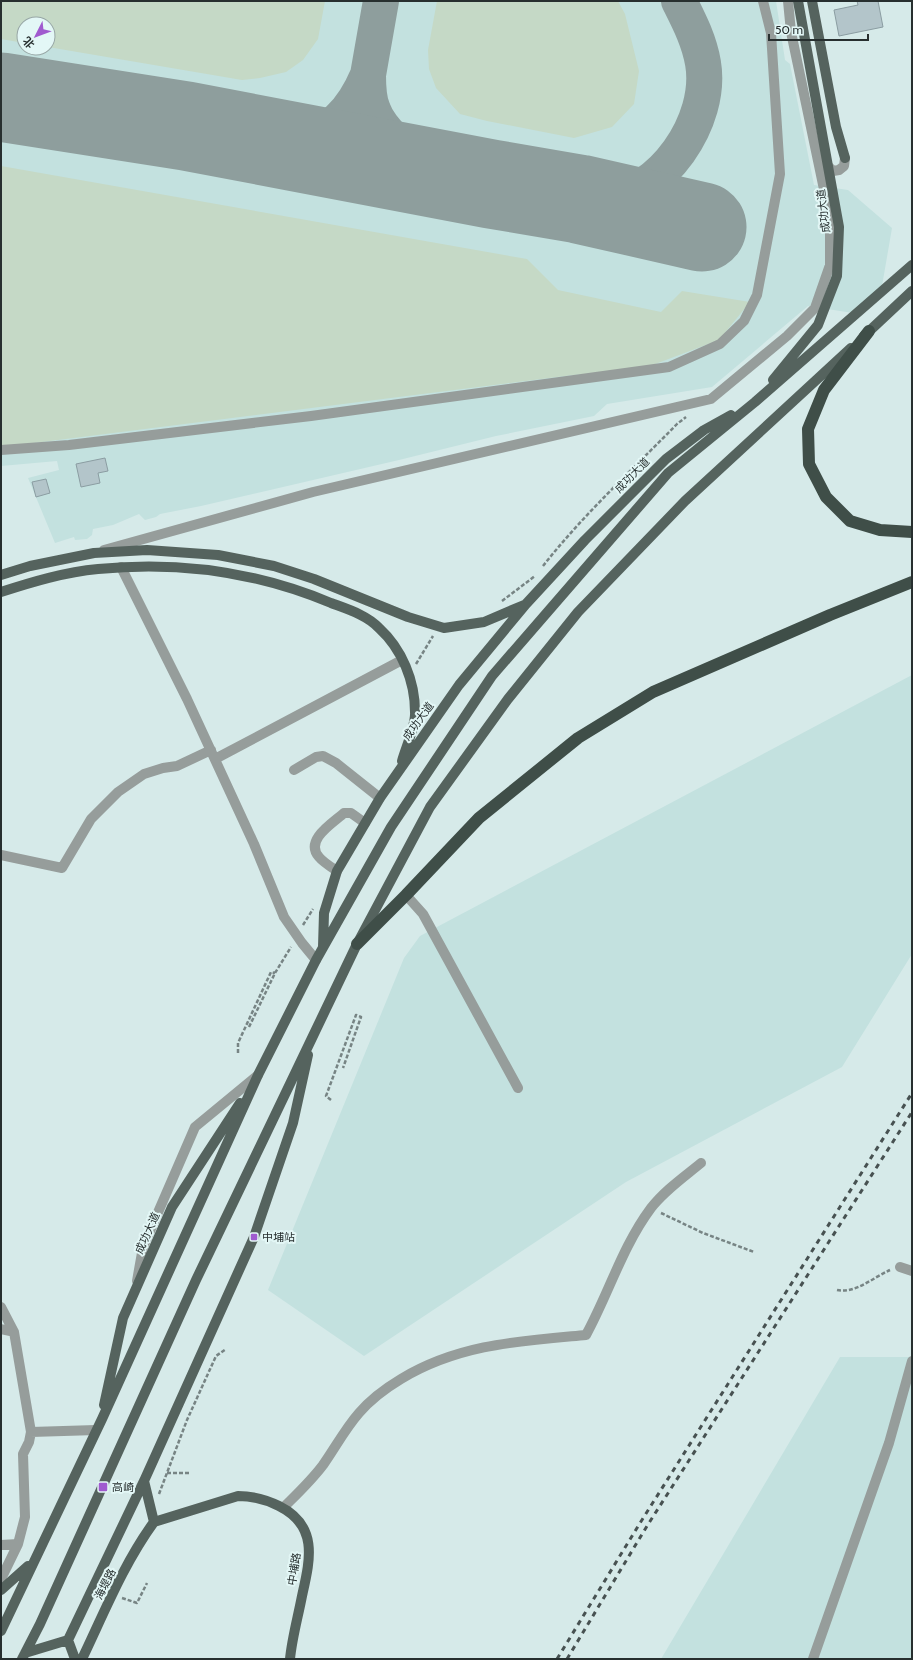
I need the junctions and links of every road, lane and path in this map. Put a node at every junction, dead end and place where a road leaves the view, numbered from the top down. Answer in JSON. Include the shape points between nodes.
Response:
{"nodes":[{"id":1,"x":763,"y":1,"type":"edge"},
{"id":2,"x":788,"y":1,"type":"edge"},
{"id":3,"x":798,"y":1,"type":"edge"},
{"id":4,"x":812,"y":1,"type":"edge"},
{"id":5,"x":845,"y":158,"type":"joint"},
{"id":6,"x":829,"y":167,"type":"junction"},
{"id":7,"x":912,"y":265,"type":"edge"},
{"id":8,"x":912,"y":291,"type":"edge"},
{"id":9,"x":869,"y":331,"type":"junction"},
{"id":10,"x":755,"y":402,"type":"junction"},
{"id":11,"x":689,"y":415,"type":"dead end"},
{"id":12,"x":1,"y":450,"type":"edge"},
{"id":13,"x":912,"y":532,"type":"edge"},
{"id":14,"x":94,"y":553,"type":"junction"},
{"id":15,"x":121,"y":567,"type":"junction"},
{"id":16,"x":1,"y":576,"type":"edge"},
{"id":17,"x":912,"y":582,"type":"edge"},
{"id":18,"x":1,"y":592,"type":"edge"},
{"id":19,"x":499,"y":603,"type":"dead end"},
{"id":20,"x":526,"y":604,"type":"junction"},
{"id":21,"x":438,"y":626,"type":"junction"},
{"id":22,"x":402,"y":660,"type":"junction"},
{"id":23,"x":417,"y":663,"type":"dead end"},
{"id":24,"x":213,"y":755,"type":"junction"},
{"id":25,"x":401,"y":768,"type":"junction"},
{"id":26,"x":294,"y":770,"type":"dead end"},
{"id":27,"x":380,"y":798,"type":"junction"},
{"id":28,"x":365,"y":823,"type":"junction"},
{"id":29,"x":1,"y":855,"type":"edge"},
{"id":30,"x":337,"y":871,"type":"junction"},
{"id":31,"x":406,"y":895,"type":"junction"},
{"id":32,"x":357,"y":944,"type":"junction"},
{"id":33,"x":323,"y":948,"type":"junction"},
{"id":34,"x":316,"y":960,"type":"junction"},
{"id":35,"x":249,"y":1027,"type":"dead end"},
{"id":36,"x":312,"y":1038,"type":"junction"},
{"id":37,"x":238,"y":1053,"type":"dead end"},
{"id":38,"x":343,"y":1068,"type":"dead end"},
{"id":39,"x":258,"y":1075,"type":"junction"},
{"id":40,"x":518,"y":1088,"type":"dead end"},
{"id":41,"x":331,"y":1100,"type":"dead end"},
{"id":42,"x":701,"y":1163,"type":"dead end"},
{"id":43,"x":652,"y":1207,"type":"junction"},
{"id":44,"x":754,"y":1252,"type":"dead end"},
{"id":45,"x":900,"y":1267,"type":"joint"},
{"id":46,"x":912,"y":1271,"type":"edge"},
{"id":47,"x":837,"y":1290,"type":"dead end"},
{"id":48,"x":136,"y":1291,"type":"junction"},
{"id":49,"x":1,"y":1307,"type":"edge"},
{"id":50,"x":1,"y":1329,"type":"edge"},
{"id":51,"x":14,"y":1332,"type":"junction"},
{"id":52,"x":912,"y":1360,"type":"edge"},
{"id":53,"x":102,"y":1419,"type":"junction"},
{"id":54,"x":96,"y":1430,"type":"junction"},
{"id":55,"x":31,"y":1432,"type":"junction"},
{"id":56,"x":167,"y":1473,"type":"dead end"},
{"id":57,"x":190,"y":1473,"type":"dead end"},
{"id":58,"x":144,"y":1481,"type":"junction"},
{"id":59,"x":283,"y":1508,"type":"junction"},
{"id":60,"x":154,"y":1522,"type":"junction"},
{"id":61,"x":1,"y":1544,"type":"edge"},
{"id":62,"x":18,"y":1544,"type":"junction"},
{"id":63,"x":33,"y":1562,"type":"junction"},
{"id":64,"x":1,"y":1579,"type":"edge"},
{"id":65,"x":147,"y":1583,"type":"dead end"},
{"id":66,"x":1,"y":1590,"type":"edge"},
{"id":67,"x":120,"y":1597,"type":"dead end"},
{"id":68,"x":1,"y":1631,"type":"edge"},
{"id":69,"x":68,"y":1640,"type":"junction"},
{"id":70,"x":23,"y":1656,"type":"edge"},
{"id":71,"x":75,"y":1659,"type":"edge"},
{"id":72,"x":82,"y":1659,"type":"edge"},
{"id":73,"x":290,"y":1659,"type":"edge"},
{"id":74,"x":813,"y":1659,"type":"edge"}],
"edges":[{"from":1,"to":12,"type":"street","via":[[771,33],[780,174],[757,295],[744,322],[720,344],[669,366],[303,417],[69,445]]},
{"from":2,"to":14,"type":"street","via":[[791,32],[830,218],[830,265],[815,308],[787,336],[711,399],[313,492]]},
{"from":3,"to":6,"type":"main road","name":"成功大道"},
{"from":4,"to":5,"type":"main road","via":[[836,127]]},
{"from":5,"to":6,"type":"street","via":[[844,166],[839,170],[833,171]]},
{"from":6,"to":10,"type":"main road","name":"成功大道","via":[[839,227],[837,276],[818,325]]},
{"from":7,"to":10,"type":"main road"},
{"from":8,"to":9,"type":"main road"},
{"from":9,"to":13,"type":"highway","via":[[824,390],[808,429],[809,464],[826,497],[850,521],[880,530]]},
{"from":9,"to":32,"type":"main road","via":[[685,501],[578,612],[508,699],[430,807]]},
{"from":10,"to":20,"type":"main road","name":"成功大道","via":[[704,430],[666,459],[585,540]]},
{"from":10,"to":33,"type":"main road","via":[[668,474],[492,676],[391,828]]},
{"from":11,"to":19,"type":"path","via":[[575,528],[539,572]]},
{"from":14,"to":16,"type":"main road","via":[[30,566]]},
{"from":14,"to":21,"type":"main road","via":[[147,550],[218,555],[274,566],[314,578],[408,617]]},
{"from":15,"to":18,"type":"main road","via":[[96,569],[42,580]]},
{"from":15,"to":22,"type":"main road","via":[[216,570],[283,585],[357,613],[379,627],[398,650]]},
{"from":15,"to":24,"type":"street"},
{"from":17,"to":31,"type":"highway","via":[[653,692],[578,738],[479,818]]},
{"from":20,"to":21,"type":"main road","via":[[484,622],[444,628]]},
{"from":20,"to":25,"type":"main road","name":"成功大道","via":[[459,686]]},
{"from":21,"to":23,"type":"path"},
{"from":22,"to":24,"type":"street"},
{"from":22,"to":25,"type":"main road","via":[[411,679],[416,713]]},
{"from":24,"to":29,"type":"street","via":[[144,774],[118,792],[91,819],[62,868]]},
{"from":24,"to":34,"type":"street","via":[[284,917]]},
{"from":25,"to":27,"type":"main road","name":"成功大道"},
{"from":26,"to":27,"type":"street","via":[[316,757],[323,756],[336,763]]},
{"from":27,"to":28,"type":"main road","name":"成功大道"},
{"from":28,"to":30,"type":"main road","name":"成功大道"},
{"from":28,"to":30,"type":"street","via":[[351,813],[344,813],[316,839],[314,849],[318,857]]},
{"from":30,"to":33,"type":"main road","name":"成功大道","via":[[324,913]]},
{"from":31,"to":32,"type":"highway"},
{"from":31,"to":40,"type":"street","via":[[423,914]]},
{"from":32,"to":36,"type":"main road"},
{"from":33,"to":34,"type":"main road"},
{"from":34,"to":39,"type":"main road"},
{"from":35,"to":37,"type":"path","via":[[275,973],[271,972],[238,1043]]},
{"from":36,"to":58,"type":"main road","via":[[293,1123],[262,1218]]},
{"from":36,"to":70,"type":"main road","via":[[196,1280],[40,1624]]},
{"from":38,"to":41,"type":"path","via":[[361,1017],[356,1015],[326,1096]]},
{"from":39,"to":48,"type":"main road","name":"成功大道","via":[[172,1207]]},
{"from":39,"to":48,"type":"street","via":[[195,1127],[143,1247]]},
{"from":39,"to":53,"type":"main road"},
{"from":42,"to":43,"type":"street"},
{"from":43,"to":44,"type":"path","via":[[680,1223]]},
{"from":43,"to":59,"type":"street","via":[[625,1248],[586,1335],[487,1346],[439,1359],[414,1371],[375,1397],[360,1412],[322,1467]]},
{"from":45,"to":46,"type":"street"},
{"from":45,"to":47,"type":"path","via":[[860,1286]]},
{"from":48,"to":53,"type":"main road","name":"成功大道","via":[[123,1318]]},
{"from":49,"to":51,"type":"street"},
{"from":50,"to":51,"type":"street"},
{"from":51,"to":55,"type":"street"},
{"from":52,"to":74,"type":"street","via":[[889,1443]]},
{"from":53,"to":54,"type":"main road"},
{"from":54,"to":55,"type":"street"},
{"from":54,"to":63,"type":"main road"},
{"from":55,"to":62,"type":"street","via":[[23,1454],[25,1517]]},
{"from":56,"to":57,"type":"path"},
{"from":58,"to":60,"type":"main road"},
{"from":58,"to":69,"type":"main road"},
{"from":59,"to":60,"type":"main road","name":"中埔路","via":[[266,1499],[238,1496]]},
{"from":59,"to":73,"type":"main road","name":"中埔路","via":[[296,1516],[303,1525],[310,1548],[310,1561]]},
{"from":60,"to":72,"type":"main road","name":"海堤路","via":[[117,1587]]},
{"from":61,"to":62,"type":"street"},
{"from":62,"to":64,"type":"street"},
{"from":63,"to":66,"type":"main road"},
{"from":63,"to":68,"type":"main road"},
{"from":65,"to":67,"type":"path","via":[[137,1603]]},
{"from":69,"to":70,"type":"main road"},
{"from":69,"to":71,"type":"main road"}]}
